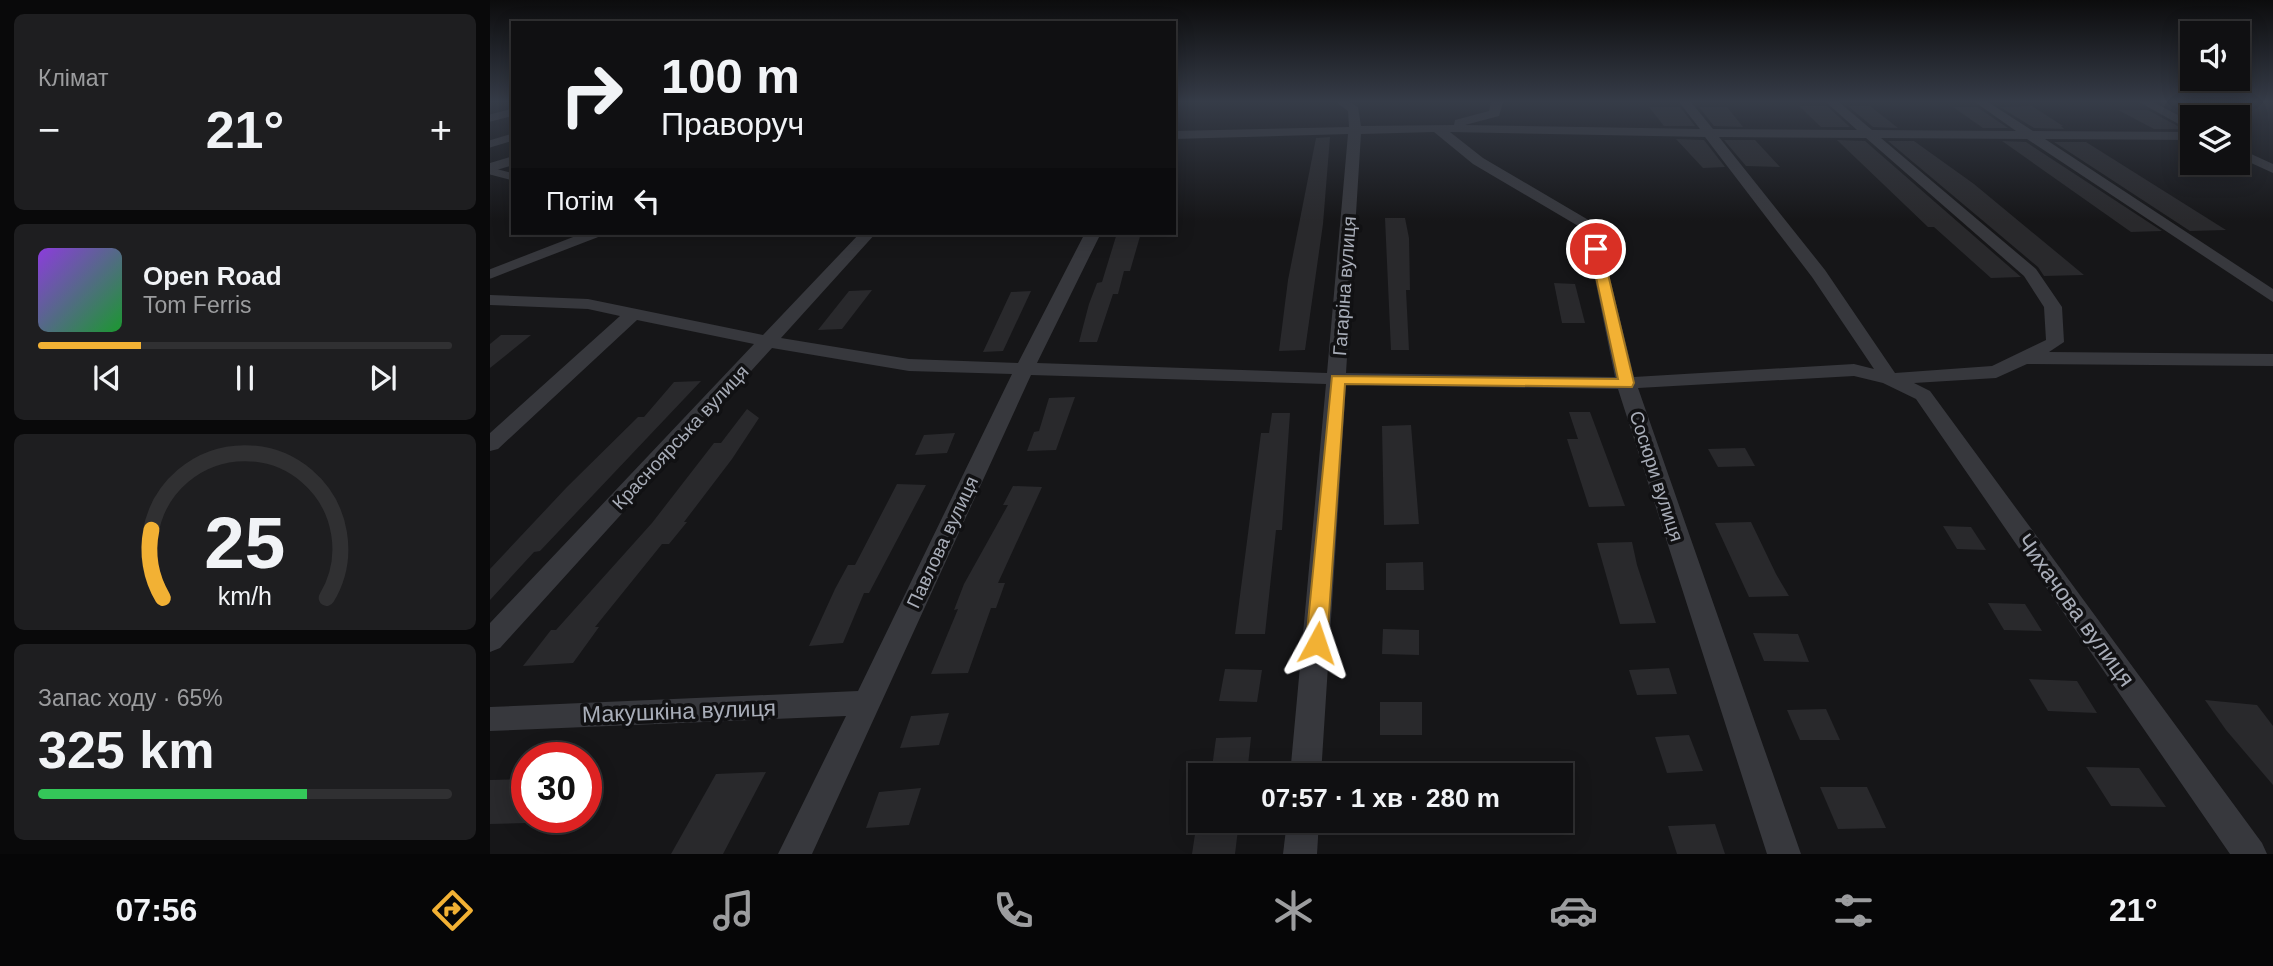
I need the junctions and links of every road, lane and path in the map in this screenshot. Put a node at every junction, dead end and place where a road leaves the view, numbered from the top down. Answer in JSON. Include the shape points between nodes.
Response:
{"nodes":[{"id":1,"x":1354,"y":142,"type":"edge"},
{"id":2,"x":1454,"y":142,"type":"edge"},
{"id":3,"x":1718,"y":142,"type":"edge"},
{"id":4,"x":1878,"y":142,"type":"edge"},
{"id":5,"x":2045,"y":142,"type":"edge"},
{"id":6,"x":490,"y":158,"type":"edge"},
{"id":7,"x":2250,"y":158,"type":"edge"},
{"id":8,"x":509,"y":161,"type":"edge"},
{"id":9,"x":490,"y":169,"type":"edge"},
{"id":10,"x":2273,"y":169,"type":"edge"},
{"id":11,"x":511,"y":176,"type":"edge"},
{"id":12,"x":591,"y":235,"type":"edge"},
{"id":13,"x":866,"y":235,"type":"edge"},
{"id":14,"x":1092,"y":235,"type":"edge"},
{"id":15,"x":490,"y":274,"type":"edge"},
{"id":16,"x":2273,"y":297,"type":"edge"},
{"id":17,"x":490,"y":300,"type":"edge"},
{"id":18,"x":510,"y":300,"type":"junction"},
{"id":19,"x":634,"y":313,"type":"junction"},
{"id":20,"x":490,"y":315,"type":"edge"},
{"id":21,"x":769,"y":342,"type":"junction"},
{"id":22,"x":2025,"y":358,"type":"junction"},
{"id":23,"x":2273,"y":360,"type":"edge"},
{"id":24,"x":1021,"y":370,"type":"junction"},
{"id":25,"x":1890,"y":379,"type":"junction"},
{"id":26,"x":1338,"y":380,"type":"junction"},
{"id":27,"x":1626,"y":383,"type":"junction"},
{"id":28,"x":490,"y":444,"type":"edge"},
{"id":29,"x":490,"y":640,"type":"edge"},
{"id":30,"x":869,"y":703,"type":"junction"},
{"id":31,"x":490,"y":719,"type":"edge"},
{"id":32,"x":1307,"y":763,"type":"edge"},
{"id":33,"x":1302,"y":833,"type":"edge"},
{"id":34,"x":795,"y":854,"type":"edge"},
{"id":35,"x":1300,"y":854,"type":"edge"},
{"id":36,"x":1784,"y":854,"type":"edge"},
{"id":37,"x":2250,"y":854,"type":"edge"}],
"edges":[{"from":1,"to":26,"type":"street","name":"Гагаріна вулиця"},
{"from":2,"to":27,"type":"street","name":"Сосюри вулиця","via":[[1478,161],[1592,228]]},
{"from":3,"to":25,"type":"street","via":[[1819,274]]},
{"from":4,"to":22,"type":"street","via":[[2030,273],[2053,307],[2055,342]]},
{"from":5,"to":16,"type":"street"},
{"from":6,"to":8,"type":"street"},
{"from":7,"to":10,"type":"street"},
{"from":8,"to":9,"type":"street"},
{"from":9,"to":11,"type":"lane"},
{"from":12,"to":15,"type":"lane"},
{"from":13,"to":21,"type":"street","name":"Красноярська вулиця"},
{"from":14,"to":24,"type":"street","name":"Павлова вулиця"},
{"from":17,"to":18,"type":"street"},
{"from":18,"to":19,"type":"street","via":[[588,304]]},
{"from":18,"to":20,"type":"street"},
{"from":19,"to":21,"type":"street"},
{"from":19,"to":28,"type":"street"},
{"from":21,"to":24,"type":"street","via":[[909,365]]},
{"from":21,"to":29,"type":"street","name":"Красноярська вулиця"},
{"from":22,"to":23,"type":"street"},
{"from":22,"to":25,"type":"street","via":[[1996,372]]},
{"from":24,"to":26,"type":"street"},
{"from":24,"to":30,"type":"street","name":"Павлова вулиця"},
{"from":25,"to":27,"type":"street","via":[[1854,370]]},
{"from":25,"to":37,"type":"street","name":"Чихачова вулиця","via":[[1923,395]]},
{"from":26,"to":27,"type":"street"},
{"from":26,"to":32,"type":"street","name":"Гагаріна вулиця"},
{"from":27,"to":36,"type":"street","name":"Сосюри вулиця"},
{"from":30,"to":31,"type":"street","name":"Макушкіна вулиця"},
{"from":30,"to":34,"type":"street","name":"Павлова вулиця"},
{"from":33,"to":35,"type":"street"}]}
